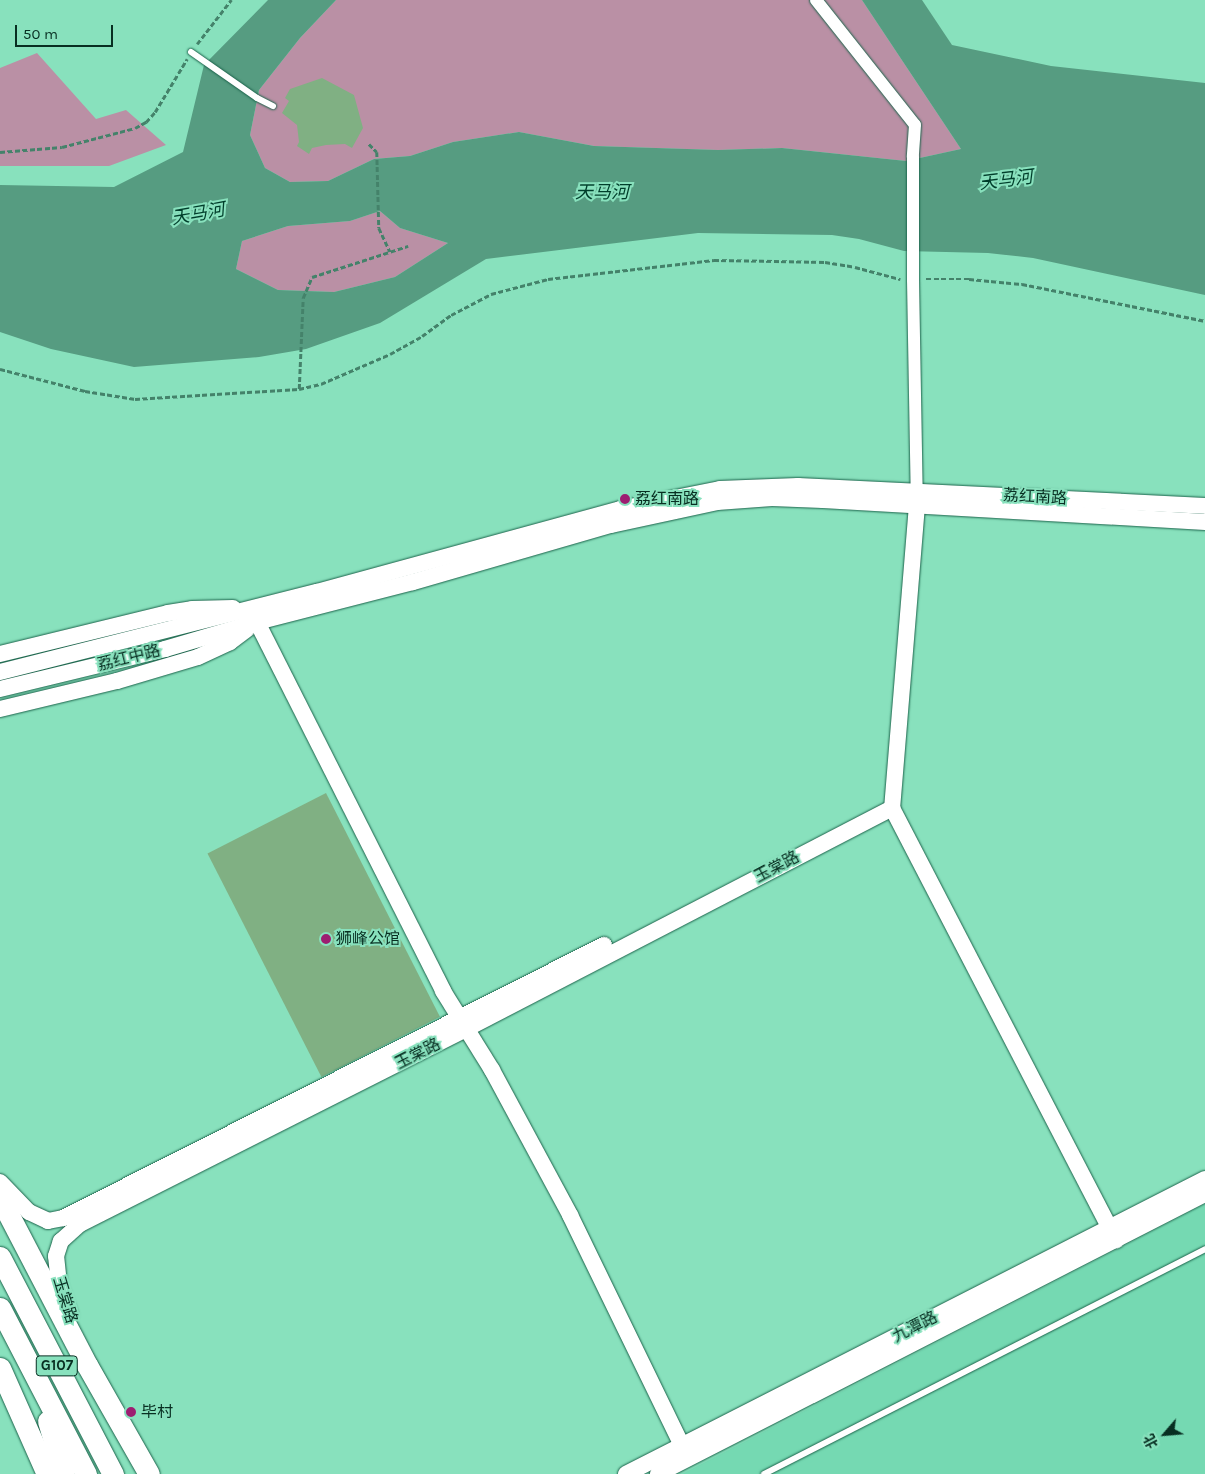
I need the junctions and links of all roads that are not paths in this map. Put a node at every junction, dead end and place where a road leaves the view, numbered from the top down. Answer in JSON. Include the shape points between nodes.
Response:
{"nodes":[{"id":1,"x":816,"y":0,"type":"edge"},
{"id":2,"x":191,"y":52,"type":"road end"},
{"id":3,"x":273,"y":106,"type":"dead end"},
{"id":4,"x":917,"y":498,"type":"junction"},
{"id":5,"x":1205,"y":506,"type":"edge"},
{"id":6,"x":1205,"y":522,"type":"edge"},
{"id":7,"x":253,"y":616,"type":"junction"},
{"id":8,"x":0,"y":654,"type":"edge"},
{"id":9,"x":0,"y":672,"type":"edge"},
{"id":10,"x":0,"y":689,"type":"edge"},
{"id":11,"x":0,"y":709,"type":"edge"},
{"id":12,"x":892,"y":802,"type":"junction"},
{"id":13,"x":463,"y":1024,"type":"junction"},
{"id":14,"x":1205,"y":1179,"type":"edge"},
{"id":15,"x":0,"y":1182,"type":"edge"},
{"id":16,"x":1205,"y":1194,"type":"edge"},
{"id":17,"x":0,"y":1198,"type":"edge"},
{"id":18,"x":1113,"y":1234,"type":"junction"},
{"id":19,"x":1205,"y":1249,"type":"edge"},
{"id":20,"x":0,"y":1258,"type":"edge"},
{"id":21,"x":0,"y":1308,"type":"edge"},
{"id":22,"x":87,"y":1365,"type":"junction"},
{"id":23,"x":0,"y":1368,"type":"edge"},
{"id":24,"x":34,"y":1373,"type":"junction"},
{"id":25,"x":116,"y":1413,"type":"junction"},
{"id":26,"x":685,"y":1452,"type":"junction"},
{"id":27,"x":47,"y":1474,"type":"edge"},
{"id":28,"x":64,"y":1474,"type":"edge"},
{"id":29,"x":86,"y":1474,"type":"edge"},
{"id":30,"x":113,"y":1474,"type":"edge"},
{"id":31,"x":134,"y":1474,"type":"edge"},
{"id":32,"x":149,"y":1474,"type":"edge"},
{"id":33,"x":626,"y":1474,"type":"edge"},
{"id":34,"x":658,"y":1474,"type":"edge"},
{"id":35,"x":764,"y":1474,"type":"edge"}],
"edges":[{"from":1,"to":4,"type":"street","via":[[915,125],[913,280]]},
{"from":2,"to":3,"type":"lane"},
{"from":4,"to":5,"type":"street","name":"荔红南路"},
{"from":4,"to":6,"type":"street","name":"荔红南路"},
{"from":4,"to":7,"type":"street","name":"荔红南路","via":[[740,499],[693,506],[612,525],[413,582]]},
{"from":4,"to":12,"type":"street"},
{"from":7,"to":8,"type":"street","via":[[192,609]]},
{"from":7,"to":9,"type":"street","name":"荔红中路"},
{"from":7,"to":10,"type":"street","name":"荔红中路","via":[[165,649]]},
{"from":7,"to":11,"type":"street","via":[[230,642],[198,657],[117,681]]},
{"from":7,"to":13,"type":"street","via":[[442,991]]},
{"from":12,"to":13,"type":"street","name":"玉棠路"},
{"from":12,"to":18,"type":"street"},
{"from":13,"to":15,"type":"street","name":"玉棠路","via":[[63,1218],[48,1221],[29,1212]]},
{"from":13,"to":22,"type":"street","name":"玉棠路","via":[[68,1233],[61,1241],[56,1267]]},
{"from":13,"to":26,"type":"street","via":[[547,1170]]},
{"from":14,"to":18,"type":"street","name":"九潭路"},
{"from":16,"to":18,"type":"street","name":"九潭路"},
{"from":17,"to":22,"type":"highway"},
{"from":18,"to":26,"type":"street","name":"九潭路"},
{"from":19,"to":35,"type":"lane"},
{"from":20,"to":30,"type":"highway","number":"G107"},
{"from":21,"to":24,"type":"highway","number":"G107"},
{"from":22,"to":25,"type":"highway"},
{"from":23,"to":27,"type":"highway"},
{"from":24,"to":28,"type":"highway"},
{"from":24,"to":29,"type":"highway","number":"G107"},
{"from":25,"to":31,"type":"highway"},
{"from":25,"to":32,"type":"highway"},
{"from":26,"to":33,"type":"street","name":"九潭路"},
{"from":26,"to":34,"type":"street","name":"九潭路"}]}
